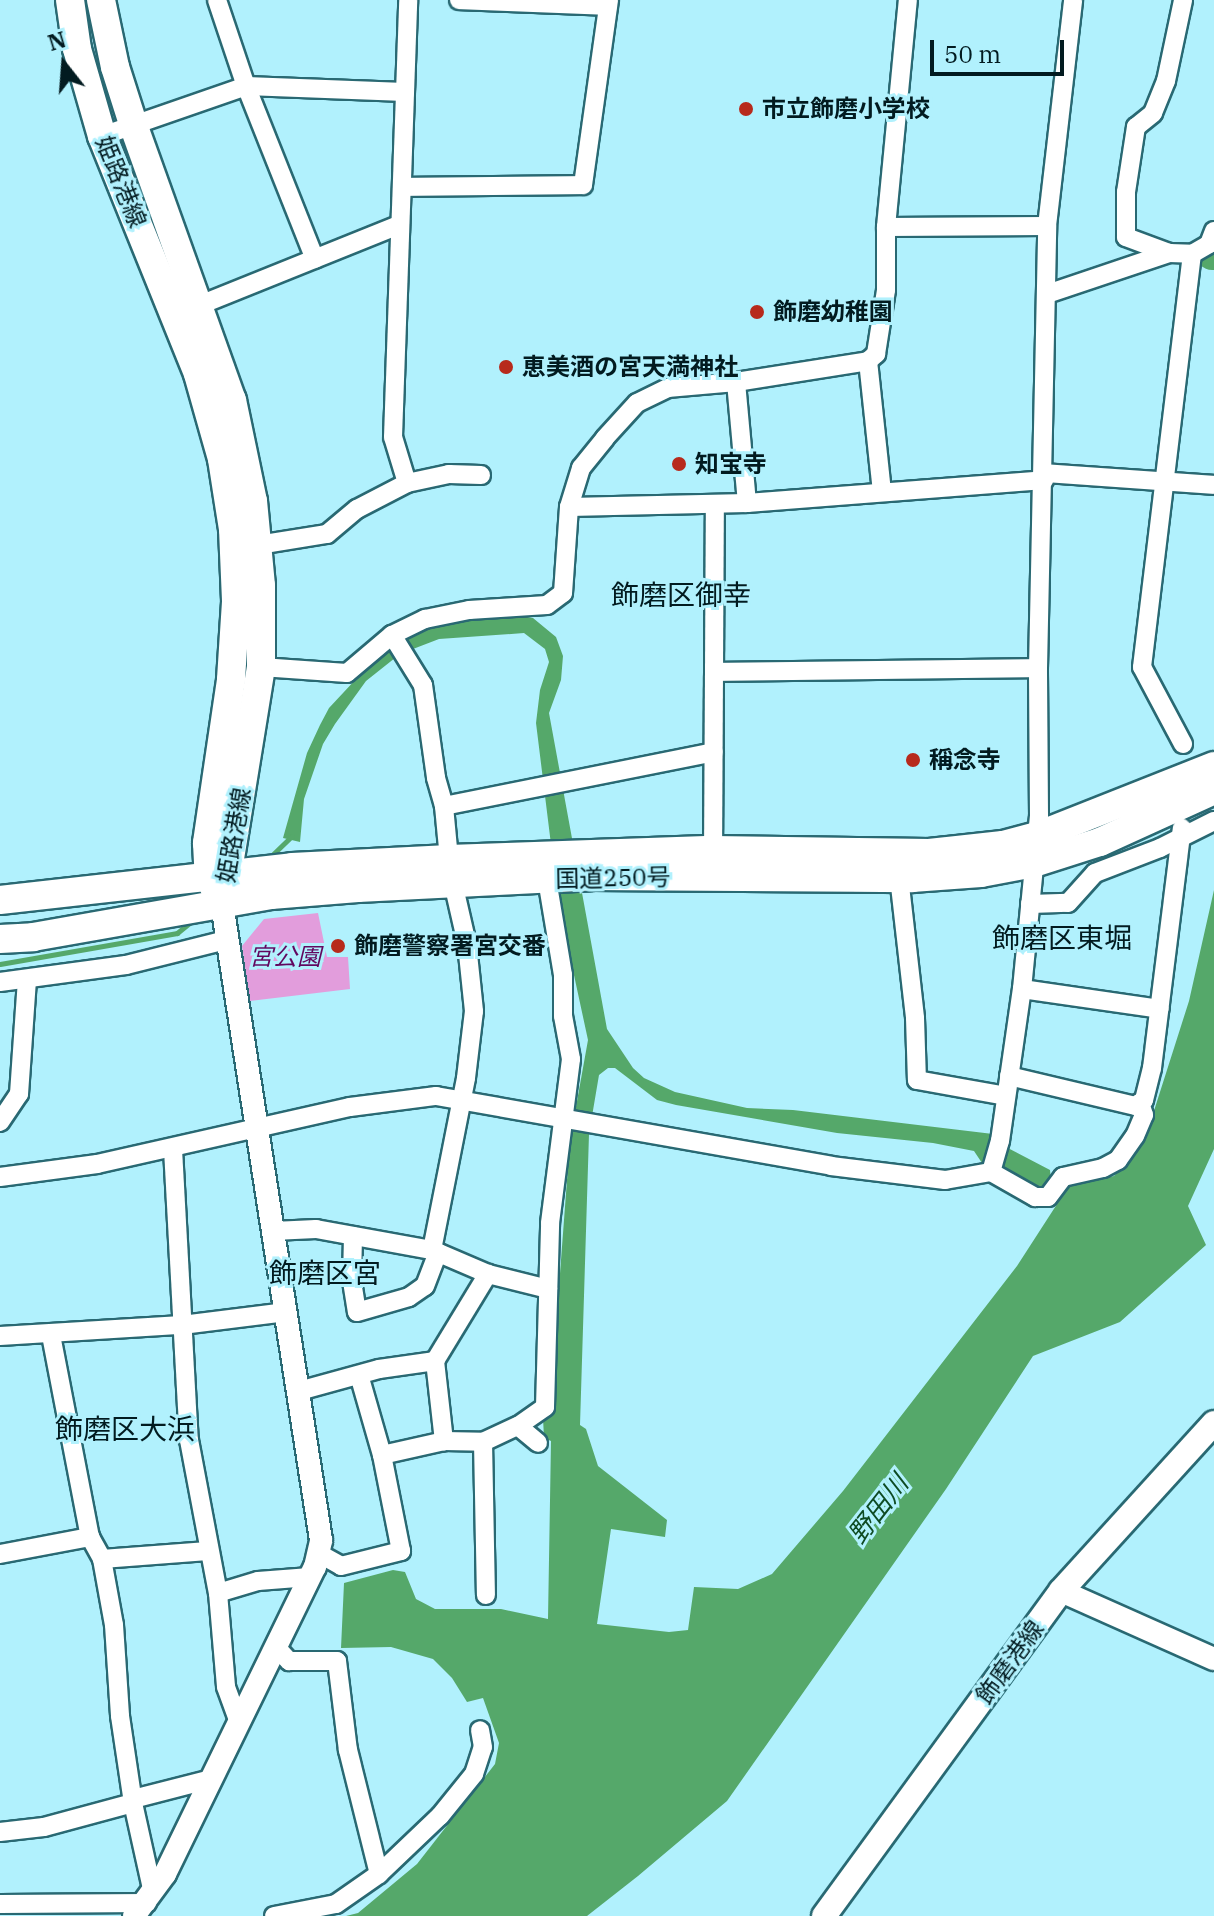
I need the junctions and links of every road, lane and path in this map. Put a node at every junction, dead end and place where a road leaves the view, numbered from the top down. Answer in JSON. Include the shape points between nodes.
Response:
{"nodes":[{"id":1,"x":70,"y":0,"type":"edge"},
{"id":2,"x":101,"y":0,"type":"edge"},
{"id":3,"x":217,"y":0,"type":"edge"},
{"id":4,"x":408,"y":0,"type":"edge"},
{"id":5,"x":459,"y":0,"type":"edge"},
{"id":6,"x":908,"y":0,"type":"edge"},
{"id":7,"x":1073,"y":0,"type":"edge"},
{"id":8,"x":1183,"y":0,"type":"edge"},
{"id":9,"x":609,"y":3,"type":"edge"},
{"id":10,"x":246,"y":86,"type":"junction"},
{"id":11,"x":405,"y":92,"type":"junction"},
{"id":12,"x":134,"y":127,"type":"junction"},
{"id":13,"x":102,"y":136,"type":"junction"},
{"id":14,"x":403,"y":187,"type":"junction"},
{"id":15,"x":399,"y":225,"type":"junction"},
{"id":16,"x":1047,"y":226,"type":"junction"},
{"id":17,"x":886,"y":227,"type":"junction"},
{"id":18,"x":1214,"y":231,"type":"edge"},
{"id":19,"x":1169,"y":253,"type":"junction"},
{"id":20,"x":1192,"y":254,"type":"junction"},
{"id":21,"x":315,"y":259,"type":"junction"},
{"id":22,"x":1047,"y":294,"type":"junction"},
{"id":23,"x":187,"y":310,"type":"junction"},
{"id":24,"x":868,"y":361,"type":"junction"},
{"id":25,"x":736,"y":382,"type":"junction"},
{"id":26,"x":481,"y":475,"type":"dead end"},
{"id":27,"x":1044,"y":477,"type":"junction"},
{"id":28,"x":1163,"y":481,"type":"junction"},
{"id":29,"x":407,"y":483,"type":"junction"},
{"id":30,"x":1214,"y":485,"type":"edge"},
{"id":31,"x":882,"y":491,"type":"junction"},
{"id":32,"x":747,"y":503,"type":"junction"},
{"id":33,"x":715,"y":504,"type":"junction"},
{"id":34,"x":569,"y":507,"type":"junction"},
{"id":35,"x":258,"y":545,"type":"junction"},
{"id":36,"x":392,"y":635,"type":"junction"},
{"id":37,"x":261,"y":667,"type":"junction"},
{"id":38,"x":1038,"y":668,"type":"junction"},
{"id":39,"x":717,"y":672,"type":"junction"},
{"id":40,"x":1183,"y":744,"type":"dead end"},
{"id":41,"x":714,"y":752,"type":"junction"},
{"id":42,"x":1213,"y":782,"type":"edge"},
{"id":43,"x":444,"y":806,"type":"junction"},
{"id":44,"x":1214,"y":821,"type":"edge"},
{"id":45,"x":1182,"y":833,"type":"junction"},
{"id":46,"x":1035,"y":850,"type":"junction"},
{"id":47,"x":713,"y":864,"type":"junction"},
{"id":48,"x":543,"y":867,"type":"junction"},
{"id":49,"x":451,"y":871,"type":"junction"},
{"id":50,"x":218,"y":876,"type":"junction"},
{"id":51,"x":899,"y":877,"type":"junction"},
{"id":52,"x":0,"y":900,"type":"edge"},
{"id":53,"x":222,"y":904,"type":"junction"},
{"id":54,"x":1030,"y":904,"type":"junction"},
{"id":55,"x":0,"y":939,"type":"edge"},
{"id":56,"x":226,"y":940,"type":"junction"},
{"id":57,"x":27,"y":979,"type":"junction"},
{"id":58,"x":0,"y":982,"type":"edge"},
{"id":59,"x":1022,"y":989,"type":"junction"},
{"id":60,"x":1160,"y":1009,"type":"junction"},
{"id":61,"x":1009,"y":1076,"type":"junction"},
{"id":62,"x":1006,"y":1096,"type":"junction"},
{"id":63,"x":459,"y":1099,"type":"junction"},
{"id":64,"x":1140,"y":1103,"type":"junction"},
{"id":65,"x":565,"y":1118,"type":"junction"},
{"id":66,"x":0,"y":1122,"type":"edge"},
{"id":67,"x":257,"y":1129,"type":"junction"},
{"id":68,"x":173,"y":1149,"type":"junction"},
{"id":69,"x":991,"y":1172,"type":"junction"},
{"id":70,"x":0,"y":1177,"type":"edge"},
{"id":71,"x":273,"y":1231,"type":"junction"},
{"id":72,"x":353,"y":1236,"type":"junction"},
{"id":73,"x":435,"y":1251,"type":"junction"},
{"id":74,"x":488,"y":1274,"type":"junction"},
{"id":75,"x":548,"y":1289,"type":"junction"},
{"id":76,"x":286,"y":1312,"type":"junction"},
{"id":77,"x":182,"y":1325,"type":"junction"},
{"id":78,"x":51,"y":1335,"type":"junction"},
{"id":79,"x":0,"y":1336,"type":"edge"},
{"id":80,"x":435,"y":1361,"type":"junction"},
{"id":81,"x":359,"y":1375,"type":"junction"},
{"id":82,"x":299,"y":1391,"type":"junction"},
{"id":83,"x":1214,"y":1423,"type":"edge"},
{"id":84,"x":518,"y":1426,"type":"junction"},
{"id":85,"x":444,"y":1441,"type":"junction"},
{"id":86,"x":483,"y":1442,"type":"junction"},
{"id":87,"x":538,"y":1443,"type":"dead end"},
{"id":88,"x":382,"y":1455,"type":"junction"},
{"id":89,"x":90,"y":1537,"type":"junction"},
{"id":90,"x":208,"y":1551,"type":"junction"},
{"id":91,"x":318,"y":1553,"type":"junction"},
{"id":92,"x":0,"y":1554,"type":"edge"},
{"id":93,"x":102,"y":1559,"type":"junction"},
{"id":94,"x":310,"y":1577,"type":"junction"},
{"id":95,"x":1061,"y":1591,"type":"junction"},
{"id":96,"x":218,"y":1593,"type":"junction"},
{"id":97,"x":486,"y":1595,"type":"dead end"},
{"id":98,"x":275,"y":1646,"type":"junction"},
{"id":99,"x":1214,"y":1659,"type":"edge"},
{"id":100,"x":239,"y":1722,"type":"junction"},
{"id":101,"x":480,"y":1730,"type":"dead end"},
{"id":102,"x":211,"y":1779,"type":"junction"},
{"id":103,"x":133,"y":1801,"type":"junction"},
{"id":104,"x":0,"y":1832,"type":"edge"},
{"id":105,"x":379,"y":1874,"type":"junction"},
{"id":106,"x":0,"y":1904,"type":"edge"},
{"id":107,"x":145,"y":1904,"type":"edge"},
{"id":108,"x":274,"y":1916,"type":"edge"},
{"id":109,"x":824,"y":1916,"type":"edge"}],
"edges":[{"from":1,"to":13,"type":"main road","name":"姫路港線","via":[[77,49]]},
{"from":2,"to":12,"type":"main road","name":"姫路港線"},
{"from":3,"to":10,"type":"street"},
{"from":4,"to":11,"type":"street"},
{"from":5,"to":9,"type":"street"},
{"from":6,"to":17,"type":"street"},
{"from":7,"to":16,"type":"street"},
{"from":8,"to":19,"type":"street","via":[[1166,81],[1153,113],[1136,127],[1126,192],[1126,237]]},
{"from":9,"to":14,"type":"street","via":[[583,185]]},
{"from":10,"to":11,"type":"street"},
{"from":10,"to":12,"type":"street"},
{"from":10,"to":21,"type":"street"},
{"from":11,"to":14,"type":"street"},
{"from":12,"to":13,"type":"street"},
{"from":12,"to":23,"type":"main road","name":"姫路港線"},
{"from":13,"to":23,"type":"main road","name":"姫路港線"},
{"from":14,"to":15,"type":"street"},
{"from":15,"to":21,"type":"street"},
{"from":15,"to":29,"type":"street","via":[[393,437]]},
{"from":16,"to":17,"type":"street"},
{"from":16,"to":22,"type":"street"},
{"from":17,"to":24,"type":"street","via":[[882,328],[876,354]]},
{"from":18,"to":20,"type":"street","via":[[1209,244]]},
{"from":19,"to":20,"type":"street"},
{"from":19,"to":22,"type":"street"},
{"from":20,"to":28,"type":"street"},
{"from":21,"to":23,"type":"street"},
{"from":22,"to":27,"type":"street"},
{"from":23,"to":35,"type":"main road","name":"姫路港線","via":[[232,400]]},
{"from":23,"to":50,"type":"main road","name":"姫路港線","via":[[215,424],[235,553],[234,649],[207,843]]},
{"from":24,"to":25,"type":"street"},
{"from":24,"to":31,"type":"street"},
{"from":25,"to":32,"type":"street"},
{"from":25,"to":34,"type":"street","via":[[668,388],[637,403],[581,468]]},
{"from":26,"to":29,"type":"street","via":[[449,474]]},
{"from":27,"to":28,"type":"street"},
{"from":27,"to":31,"type":"street"},
{"from":27,"to":38,"type":"street"},
{"from":28,"to":30,"type":"street"},
{"from":28,"to":40,"type":"street","via":[[1142,667]]},
{"from":29,"to":35,"type":"street","via":[[357,509],[327,534]]},
{"from":31,"to":32,"type":"street"},
{"from":32,"to":33,"type":"street"},
{"from":33,"to":34,"type":"street"},
{"from":33,"to":39,"type":"street"},
{"from":34,"to":36,"type":"street","via":[[563,593],[547,605],[469,610]]},
{"from":35,"to":37,"type":"main road","name":"姫路港線"},
{"from":36,"to":37,"type":"street","via":[[347,673]]},
{"from":36,"to":43,"type":"street","via":[[423,685]]},
{"from":37,"to":50,"type":"main road","name":"姫路港線"},
{"from":38,"to":39,"type":"street"},
{"from":38,"to":46,"type":"street"},
{"from":39,"to":41,"type":"street"},
{"from":41,"to":43,"type":"street"},
{"from":41,"to":47,"type":"street"},
{"from":42,"to":46,"type":"main road","name":"国道250号"},
{"from":43,"to":49,"type":"street"},
{"from":44,"to":45,"type":"street"},
{"from":45,"to":54,"type":"street","via":[[1095,873],[1068,903]]},
{"from":45,"to":60,"type":"street"},
{"from":46,"to":47,"type":"main road","name":"国道250号","via":[[1003,845]]},
{"from":46,"to":51,"type":"main road","name":"国道250号","via":[[981,873]]},
{"from":46,"to":54,"type":"street"},
{"from":47,"to":48,"type":"main road","name":"国道250号"},
{"from":47,"to":51,"type":"main road","name":"国道250号"},
{"from":48,"to":49,"type":"main road","name":"国道250号"},
{"from":48,"to":65,"type":"street","via":[[563,975],[571,1059]]},
{"from":49,"to":50,"type":"main road","name":"国道250号","via":[[292,867]]},
{"from":49,"to":53,"type":"main road","name":"国道250号"},
{"from":49,"to":63,"type":"street","via":[[474,1011]]},
{"from":50,"to":52,"type":"main road","name":"国道250号"},
{"from":50,"to":53,"type":"main road","name":"姫路港線"},
{"from":51,"to":62,"type":"street","via":[[917,1080]]},
{"from":53,"to":55,"type":"main road","name":"国道250号"},
{"from":53,"to":56,"type":"street"},
{"from":54,"to":59,"type":"street"},
{"from":56,"to":57,"type":"street","via":[[126,965]]},
{"from":56,"to":67,"type":"street"},
{"from":57,"to":58,"type":"street"},
{"from":57,"to":66,"type":"street","via":[[19,1094]]},
{"from":59,"to":60,"type":"street"},
{"from":59,"to":61,"type":"street"},
{"from":60,"to":64,"type":"street","via":[[1152,1068]]},
{"from":61,"to":62,"type":"street"},
{"from":61,"to":64,"type":"street"},
{"from":62,"to":69,"type":"street"},
{"from":63,"to":65,"type":"street"},
{"from":63,"to":67,"type":"street","via":[[407,1098]]},
{"from":63,"to":73,"type":"street"},
{"from":64,"to":69,"type":"street","via":[[1144,1115],[1118,1160],[1063,1177],[1048,1197],[1035,1197]]},
{"from":65,"to":69,"type":"street","via":[[846,1168],[945,1180]]},
{"from":65,"to":75,"type":"street","via":[[554,1173]]},
{"from":67,"to":68,"type":"street"},
{"from":67,"to":71,"type":"street"},
{"from":68,"to":70,"type":"street"},
{"from":68,"to":77,"type":"street"},
{"from":71,"to":72,"type":"street","via":[[316,1229]]},
{"from":71,"to":76,"type":"street"},
{"from":72,"to":73,"type":"street"},
{"from":72,"to":73,"type":"street","via":[[357,1312],[425,1286]]},
{"from":73,"to":74,"type":"street"},
{"from":74,"to":75,"type":"street"},
{"from":74,"to":80,"type":"street"},
{"from":75,"to":84,"type":"street","via":[[545,1407]]},
{"from":76,"to":77,"type":"street"},
{"from":76,"to":82,"type":"street"},
{"from":77,"to":78,"type":"street"},
{"from":77,"to":90,"type":"street","via":[[189,1440]]},
{"from":78,"to":79,"type":"street"},
{"from":78,"to":89,"type":"street"},
{"from":80,"to":81,"type":"street"},
{"from":80,"to":85,"type":"street"},
{"from":81,"to":82,"type":"street"},
{"from":81,"to":88,"type":"street"},
{"from":82,"to":91,"type":"street","via":[[319,1513]]},
{"from":83,"to":95,"type":"main road","name":"飾磨港線"},
{"from":84,"to":86,"type":"street"},
{"from":84,"to":87,"type":"street"},
{"from":85,"to":86,"type":"street"},
{"from":85,"to":88,"type":"street"},
{"from":86,"to":97,"type":"street"},
{"from":88,"to":91,"type":"street","via":[[401,1551],[341,1566]]},
{"from":89,"to":92,"type":"street"},
{"from":89,"to":93,"type":"street"},
{"from":90,"to":93,"type":"street"},
{"from":90,"to":96,"type":"street"},
{"from":91,"to":94,"type":"street"},
{"from":93,"to":103,"type":"street"},
{"from":94,"to":96,"type":"street","via":[[258,1581]]},
{"from":94,"to":98,"type":"street"},
{"from":95,"to":99,"type":"street"},
{"from":95,"to":109,"type":"main road","name":"飾磨港線"},
{"from":96,"to":100,"type":"street","via":[[226,1687]]},
{"from":98,"to":100,"type":"street"},
{"from":98,"to":105,"type":"street","via":[[289,1661],[337,1661],[348,1750]]},
{"from":100,"to":102,"type":"street"},
{"from":101,"to":105,"type":"street","via":[[483,1747],[474,1774],[440,1816]]},
{"from":102,"to":103,"type":"street"},
{"from":102,"to":107,"type":"street"},
{"from":103,"to":104,"type":"street","via":[[44,1827]]},
{"from":103,"to":107,"type":"street"},
{"from":105,"to":108,"type":"street","via":[[336,1904]]},
{"from":106,"to":107,"type":"street"}]}
